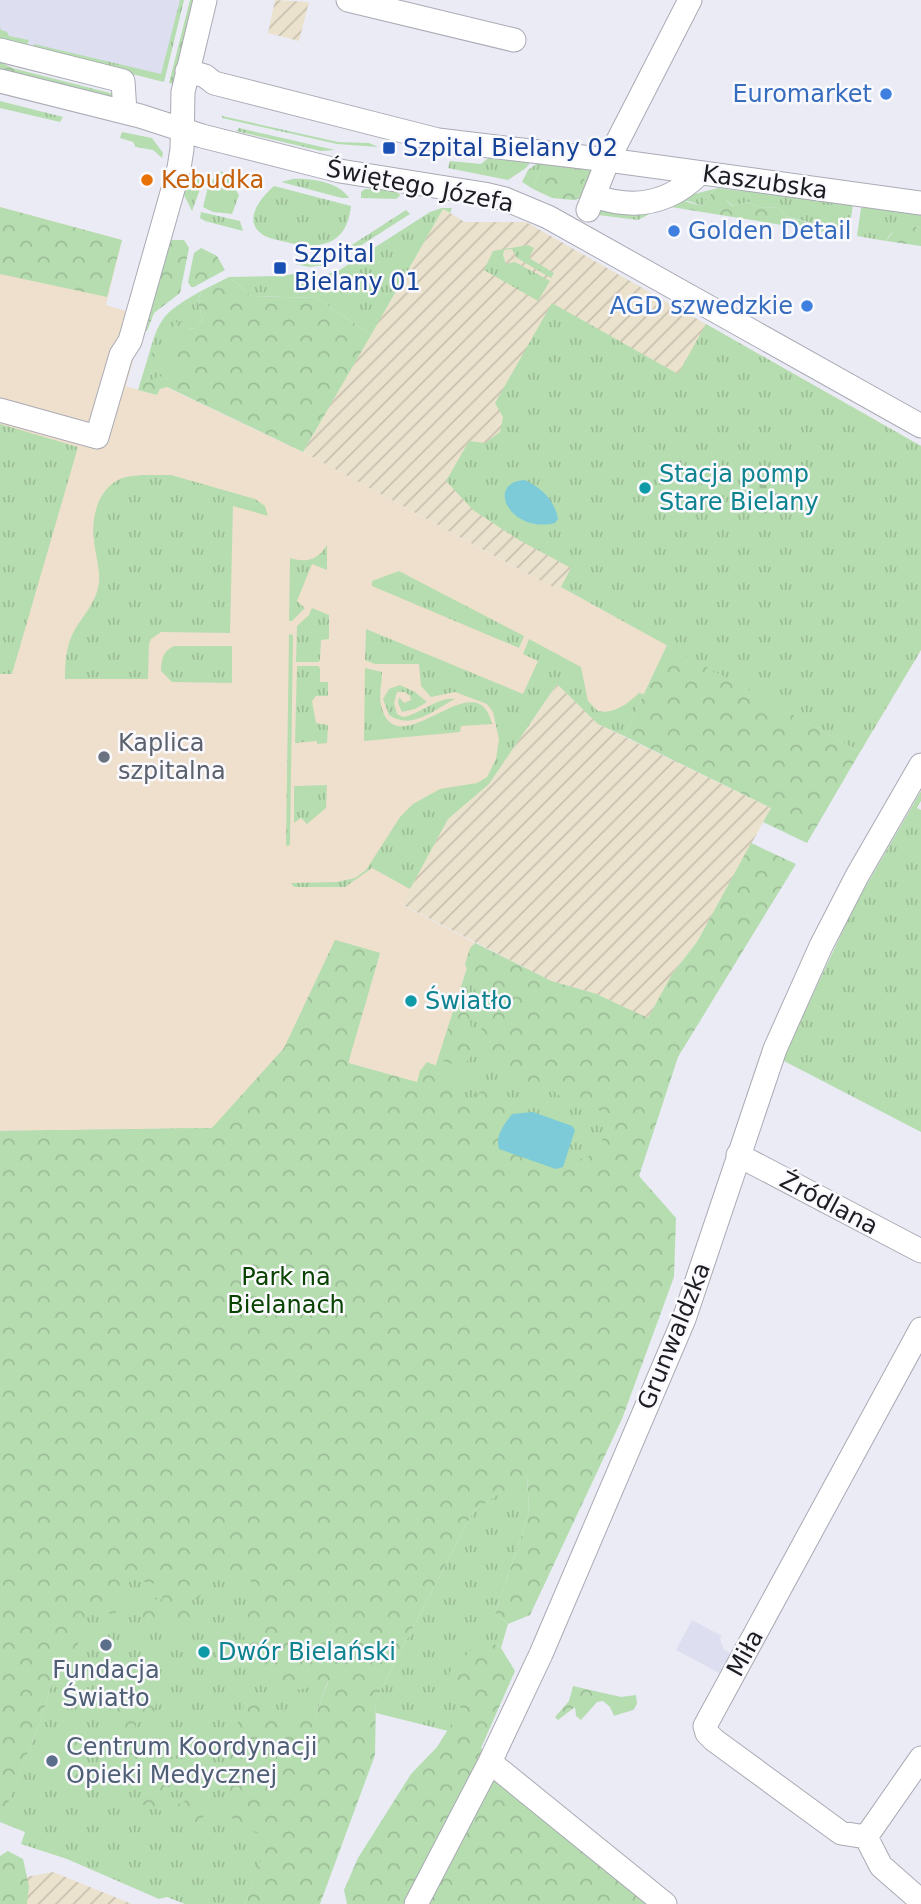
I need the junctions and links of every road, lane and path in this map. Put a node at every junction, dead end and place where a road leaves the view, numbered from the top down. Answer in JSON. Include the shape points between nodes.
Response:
{"nodes":[{"id":1,"x":205,"y":0,"type":"edge"},
{"id":2,"x":348,"y":0,"type":"edge"},
{"id":3,"x":690,"y":0,"type":"edge"},
{"id":4,"x":514,"y":40,"type":"dead end"},
{"id":5,"x":0,"y":50,"type":"edge"},
{"id":6,"x":187,"y":71,"type":"junction"},
{"id":7,"x":0,"y":80,"type":"edge"},
{"id":8,"x":125,"y":112,"type":"junction"},
{"id":9,"x":181,"y":128,"type":"junction"},
{"id":10,"x":608,"y":160,"type":"junction"},
{"id":11,"x":699,"y":173,"type":"junction"},
{"id":12,"x":921,"y":203,"type":"edge"},
{"id":13,"x":0,"y":410,"type":"edge"},
{"id":14,"x":921,"y":426,"type":"edge"},
{"id":15,"x":921,"y":765,"type":"edge"},
{"id":16,"x":738,"y":1155,"type":"junction"},
{"id":17,"x":921,"y":1251,"type":"edge"},
{"id":18,"x":921,"y":1329,"type":"edge"},
{"id":19,"x":921,"y":1758,"type":"edge"},
{"id":20,"x":490,"y":1762,"type":"junction"},
{"id":21,"x":866,"y":1837,"type":"junction"},
{"id":22,"x":921,"y":1901,"type":"edge"},
{"id":23,"x":416,"y":1904,"type":"edge"},
{"id":24,"x":665,"y":1904,"type":"edge"}],
"edges":[{"from":1,"to":6,"type":"street"},
{"from":2,"to":4,"type":"street"},
{"from":3,"to":10,"type":"street"},
{"from":5,"to":8,"type":"street","via":[[123,81]]},
{"from":6,"to":9,"type":"street"},
{"from":6,"to":10,"type":"street","name":"Kaszubska","via":[[214,83],[438,140]]},
{"from":7,"to":8,"type":"street","name":"Świętego Józefa"},
{"from":8,"to":9,"type":"street","name":"Świętego Józefa"},
{"from":9,"to":13,"type":"street","via":[[179,168],[97,438]]},
{"from":9,"to":14,"type":"street","name":"Świętego Józefa","via":[[340,171],[464,190],[524,206]]},
{"from":10,"to":11,"type":"street","name":"Kaszubska"},
{"from":10,"to":11,"type":"street","via":[[591,203],[645,203],[677,190]]},
{"from":11,"to":12,"type":"street","name":"Kaszubska"},
{"from":15,"to":16,"type":"street","name":"Grunwaldzka","via":[[821,946],[775,1049]]},
{"from":16,"to":17,"type":"street","name":"Źródlana"},
{"from":16,"to":20,"type":"street","name":"Grunwaldzka","via":[[684,1319]]},
{"from":18,"to":21,"type":"street","name":"Miła","via":[[706,1721],[707,1733],[714,1740],[841,1833]]},
{"from":19,"to":21,"type":"street"},
{"from":20,"to":23,"type":"street","name":"Grunwaldzka"},
{"from":20,"to":24,"type":"street"},
{"from":21,"to":22,"type":"street","via":[[881,1866]]}]}
